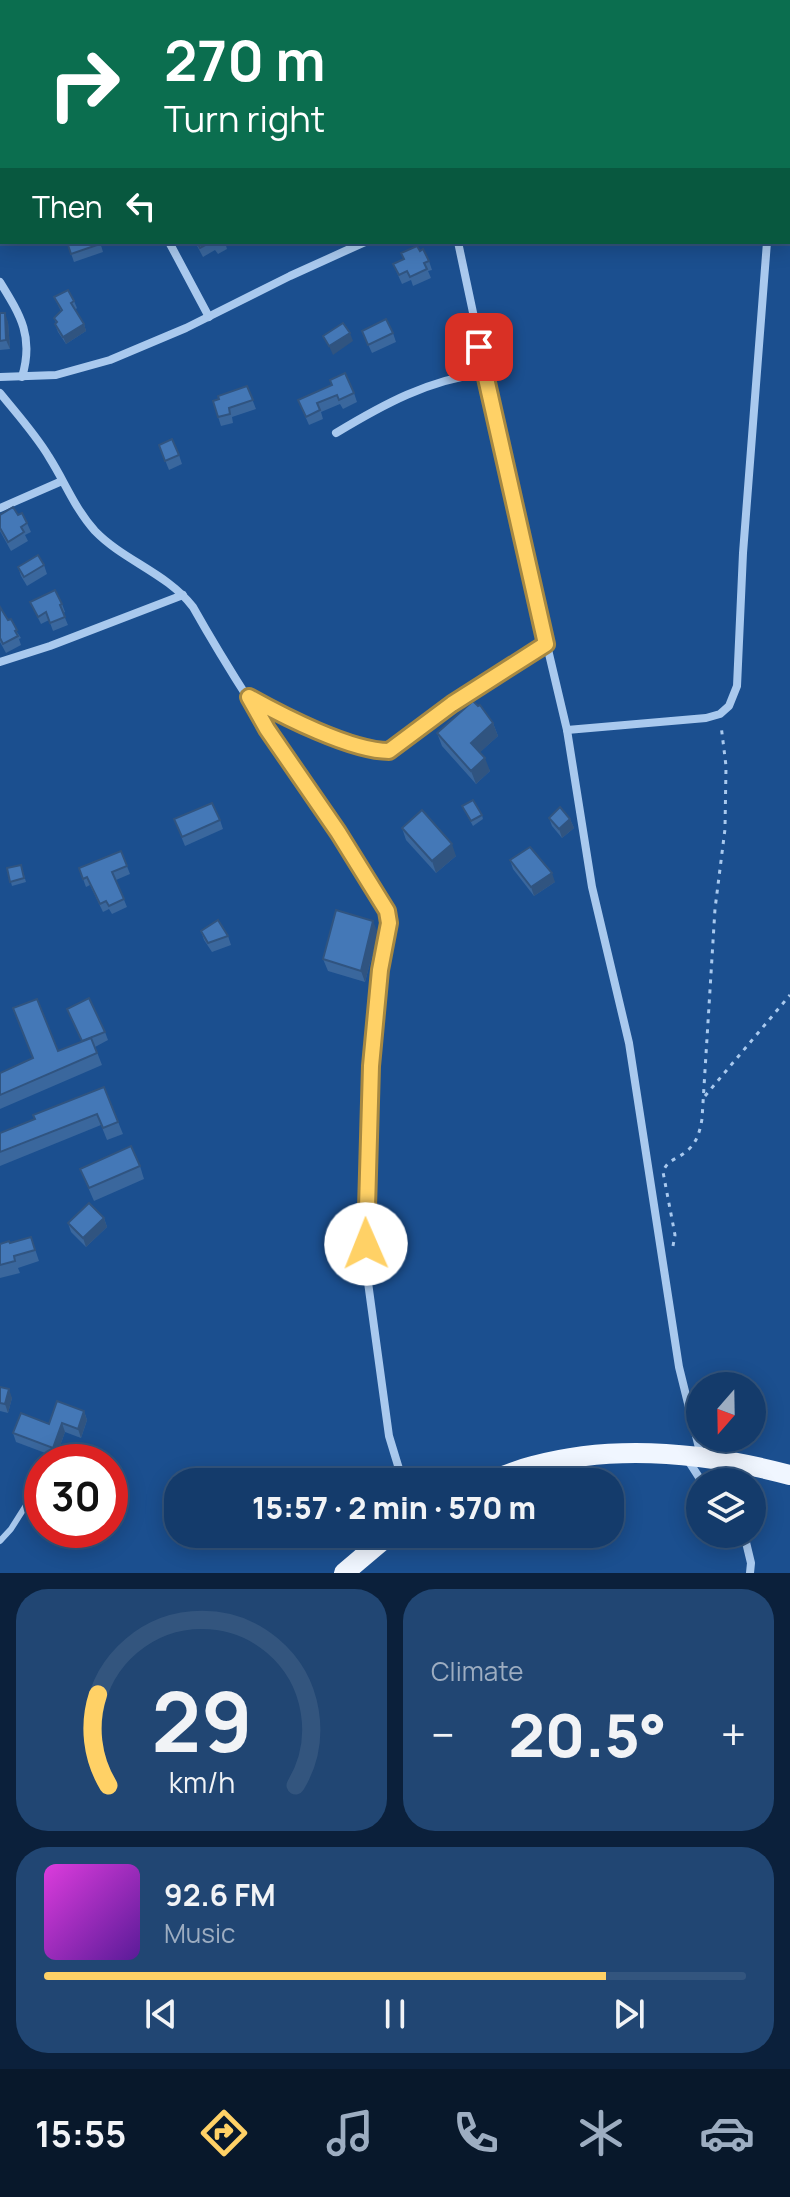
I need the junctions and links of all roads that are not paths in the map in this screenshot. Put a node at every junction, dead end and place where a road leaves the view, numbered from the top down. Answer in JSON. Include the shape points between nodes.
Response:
{"nodes":[{"id":1,"x":170,"y":244,"type":"edge"},
{"id":2,"x":361,"y":244,"type":"edge"},
{"id":3,"x":458,"y":244,"type":"edge"},
{"id":4,"x":767,"y":244,"type":"edge"},
{"id":5,"x":0,"y":282,"type":"edge"},
{"id":6,"x":209,"y":317,"type":"junction"},
{"id":7,"x":484,"y":373,"type":"junction"},
{"id":8,"x":0,"y":377,"type":"edge"},
{"id":9,"x":22,"y":377,"type":"junction"},
{"id":10,"x":0,"y":393,"type":"edge"},
{"id":11,"x":336,"y":433,"type":"dead end"},
{"id":12,"x":62,"y":481,"type":"junction"},
{"id":13,"x":0,"y":508,"type":"edge"},
{"id":14,"x":183,"y":595,"type":"junction"},
{"id":15,"x":546,"y":644,"type":"junction"},
{"id":16,"x":0,"y":662,"type":"edge"},
{"id":17,"x":249,"y":697,"type":"junction"},
{"id":18,"x":567,"y":730,"type":"junction"},
{"id":19,"x":693,"y":1457,"type":"junction"},
{"id":20,"x":399,"y":1468,"type":"edge"},
{"id":21,"x":526,"y":1468,"type":"edge"},
{"id":22,"x":697,"y":1468,"type":"edge"},
{"id":23,"x":790,"y":1475,"type":"edge"},
{"id":24,"x":24,"y":1508,"type":"edge"},
{"id":25,"x":0,"y":1541,"type":"edge"},
{"id":26,"x":373,"y":1548,"type":"edge"},
{"id":27,"x":747,"y":1548,"type":"edge"},
{"id":28,"x":344,"y":1573,"type":"edge"},
{"id":29,"x":750,"y":1573,"type":"edge"}],
"edges":[{"from":1,"to":6,"type":"street"},
{"from":2,"to":6,"type":"street"},
{"from":3,"to":7,"type":"street"},
{"from":4,"to":18,"type":"street","via":[[735,697],[720,714]]},
{"from":5,"to":9,"type":"street","via":[[28,339]]},
{"from":6,"to":9,"type":"street","via":[[95,365]]},
{"from":7,"to":11,"type":"street","via":[[417,389]]},
{"from":7,"to":15,"type":"street"},
{"from":8,"to":9,"type":"street"},
{"from":10,"to":12,"type":"street"},
{"from":12,"to":13,"type":"street"},
{"from":12,"to":14,"type":"street","via":[[98,534]]},
{"from":14,"to":16,"type":"street"},
{"from":14,"to":17,"type":"street"},
{"from":15,"to":17,"type":"street","via":[[389,751],[318,730]]},
{"from":15,"to":18,"type":"street"},
{"from":17,"to":20,"type":"street","via":[[387,911],[371,1066],[365,1213],[367,1275],[389,1436]]},
{"from":18,"to":19,"type":"street","via":[[592,887],[629,1043]]},
{"from":19,"to":21,"type":"main road","via":[[606,1453]]},
{"from":19,"to":22,"type":"street"},
{"from":19,"to":23,"type":"main road"},
{"from":24,"to":25,"type":"lane"},
{"from":26,"to":28,"type":"main road"},
{"from":27,"to":29,"type":"street"}]}
